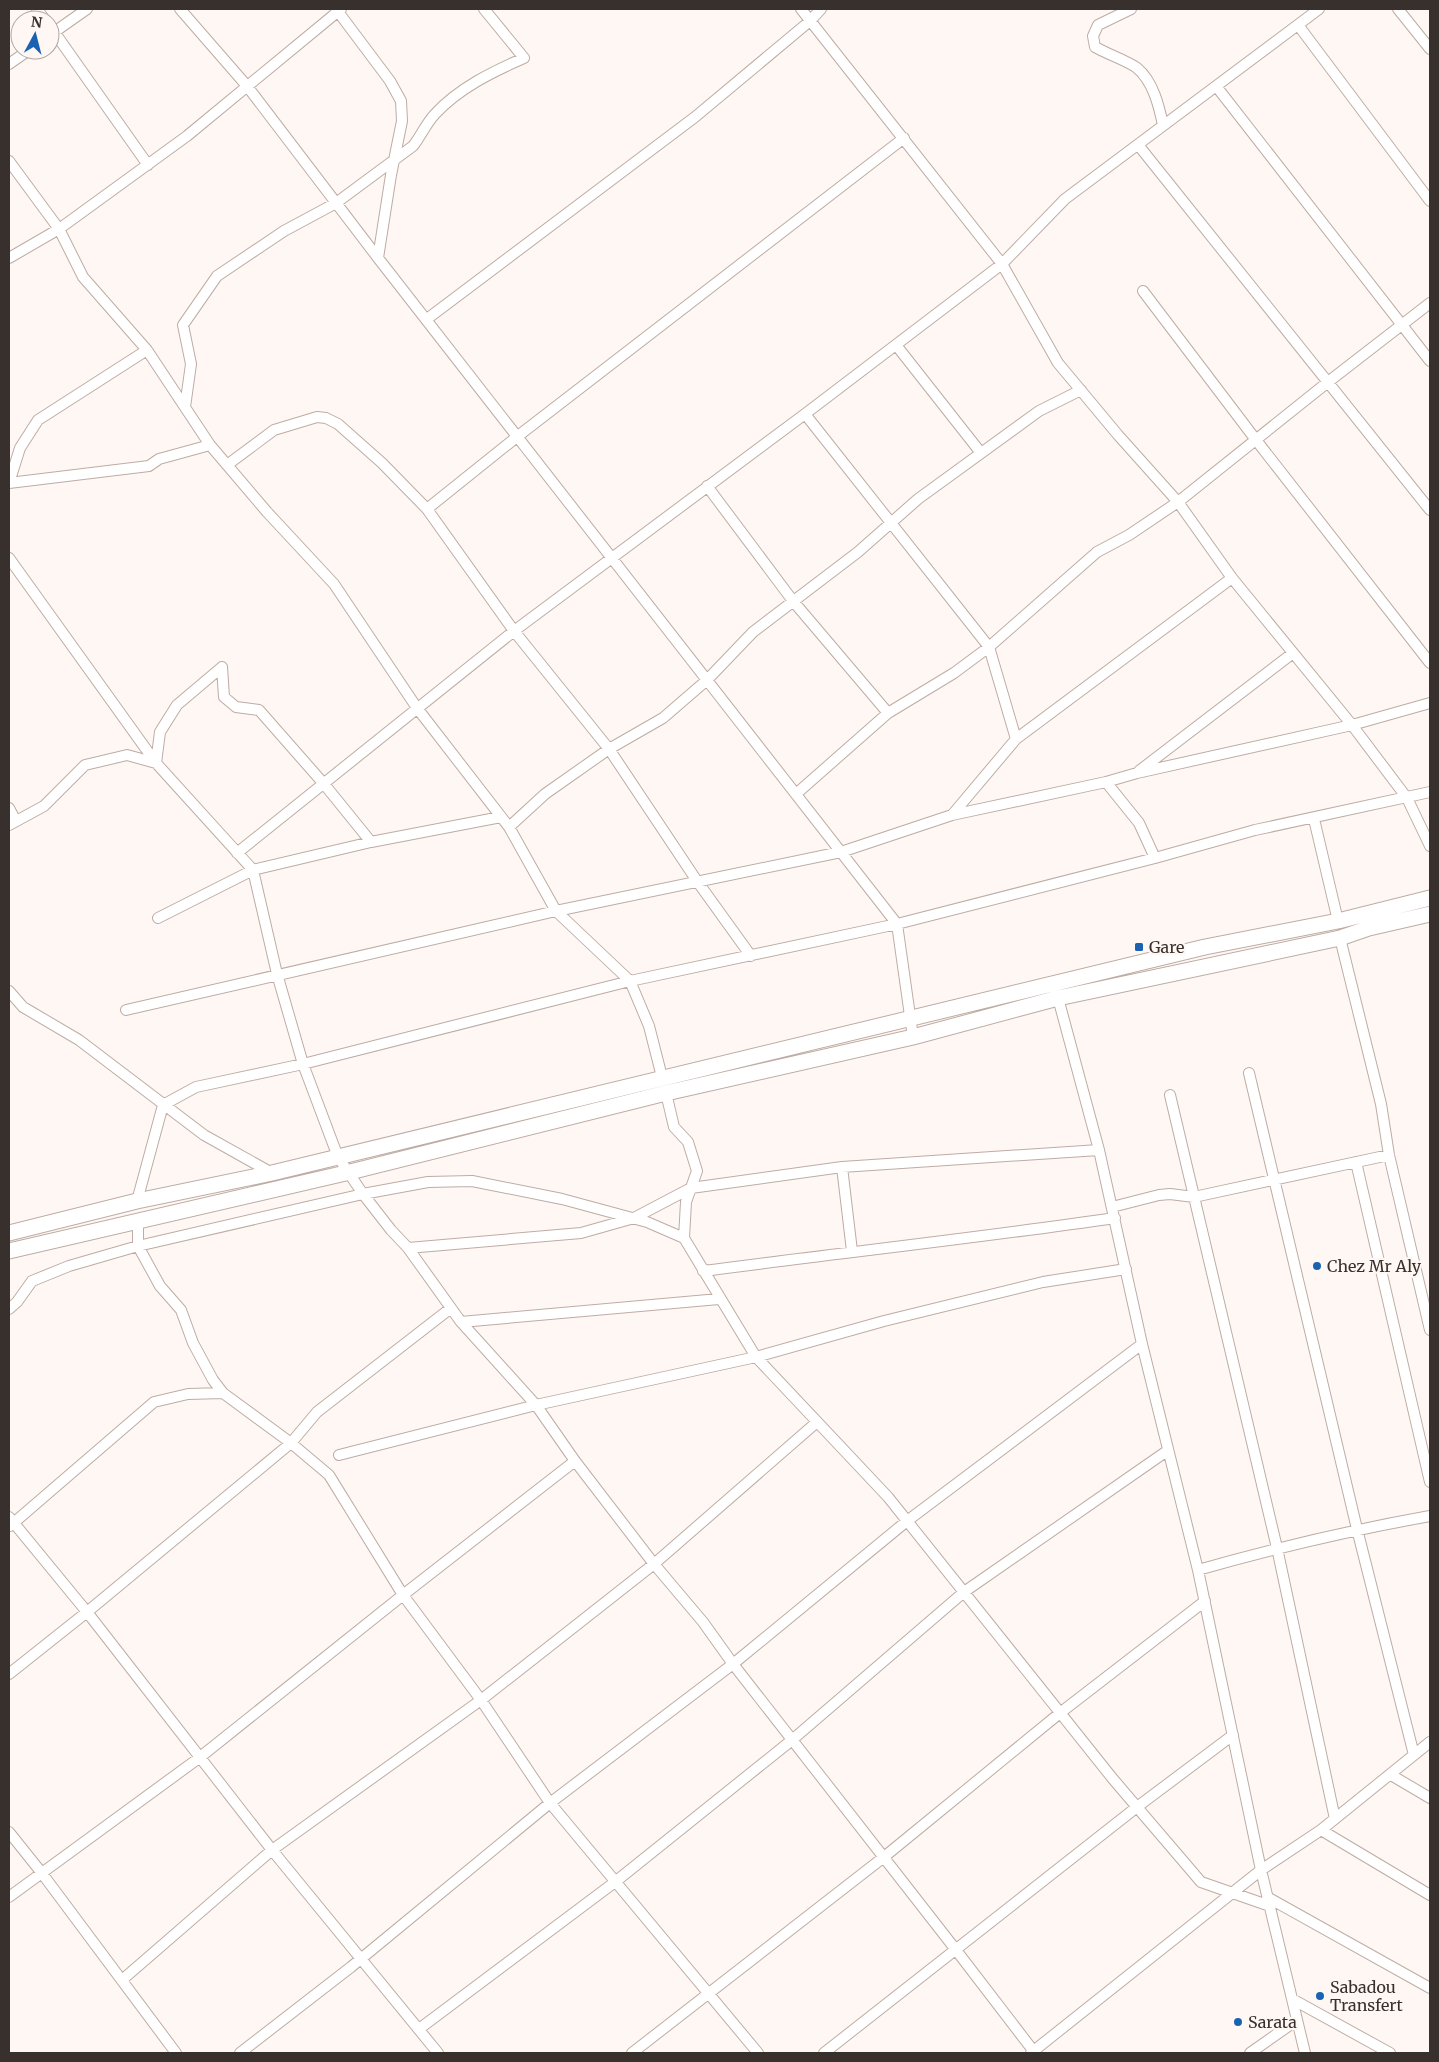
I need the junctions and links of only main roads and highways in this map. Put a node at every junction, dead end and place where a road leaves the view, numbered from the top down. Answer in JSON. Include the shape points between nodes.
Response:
{"nodes":[{"id":1,"x":1430,"y":898,"type":"edge"},
{"id":2,"x":1430,"y":914,"type":"edge"},
{"id":3,"x":1054,"y":983,"type":"junction"},
{"id":4,"x":1058,"y":998,"type":"junction"},
{"id":5,"x":9,"y":1233,"type":"edge"},
{"id":6,"x":9,"y":1251,"type":"edge"}],
"edges":[{"from":1,"to":3,"type":"main road"},
{"from":2,"to":4,"type":"main road","via":[[1340,938]]},
{"from":3,"to":4,"type":"main road"},
{"from":3,"to":5,"type":"main road","via":[[272,1173],[137,1201]]},
{"from":4,"to":6,"type":"main road","via":[[913,1037]]}]}
